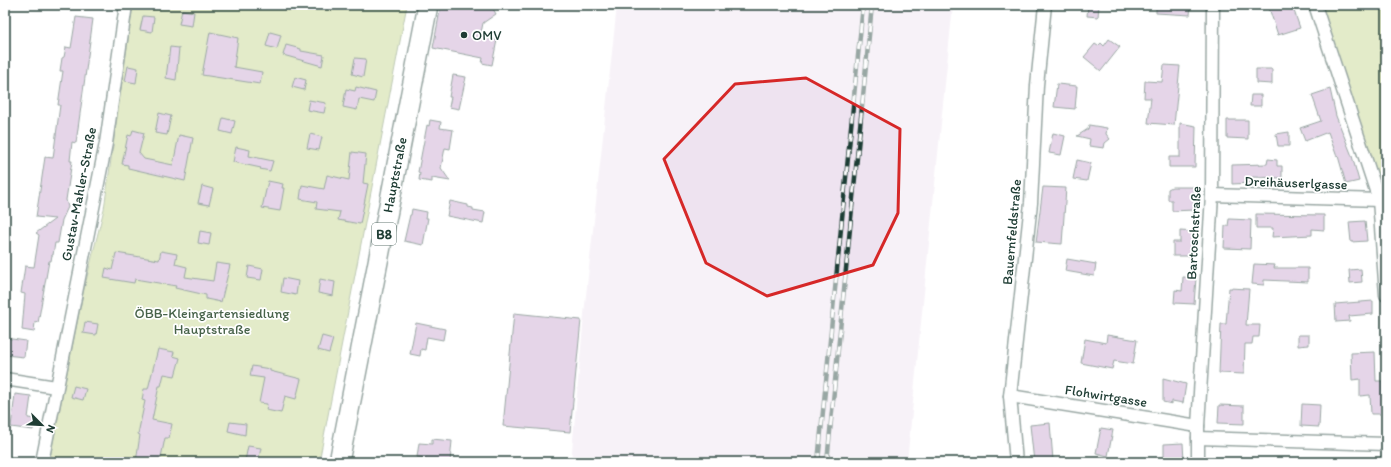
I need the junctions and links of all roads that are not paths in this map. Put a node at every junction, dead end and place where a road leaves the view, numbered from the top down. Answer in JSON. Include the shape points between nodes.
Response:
{"nodes":[{"id":1,"x":126,"y":5,"type":"edge"},
{"id":2,"x":428,"y":5,"type":"edge"},
{"id":3,"x":1045,"y":5,"type":"edge"},
{"id":4,"x":1213,"y":5,"type":"edge"},
{"id":5,"x":1315,"y":5,"type":"edge"},
{"id":6,"x":1212,"y":195,"type":"junction"},
{"id":7,"x":1379,"y":200,"type":"junction"},
{"id":8,"x":1386,"y":295,"type":"edge"},
{"id":9,"x":5,"y":379,"type":"edge"},
{"id":10,"x":56,"y":387,"type":"junction"},
{"id":11,"x":1010,"y":396,"type":"junction"},
{"id":12,"x":1198,"y":432,"type":"junction"},
{"id":13,"x":1386,"y":444,"type":"edge"},
{"id":14,"x":42,"y":462,"type":"edge"},
{"id":15,"x":339,"y":462,"type":"edge"},
{"id":16,"x":1016,"y":462,"type":"edge"},
{"id":17,"x":1198,"y":462,"type":"edge"}],
"edges":[{"from":1,"to":10,"type":"street","name":"Gustav-Mahler-Straße","via":[[106,143]]},
{"from":2,"to":15,"type":"main road","name":"Hauptstraße","number":"B8"},
{"from":3,"to":11,"type":"street","name":"Bauernfeldstraße","via":[[1036,85],[1031,203]]},
{"from":4,"to":6,"type":"street","name":"Bartoschstraße"},
{"from":5,"to":7,"type":"street"},
{"from":6,"to":7,"type":"street","name":"Dreihäuserlgasse"},
{"from":6,"to":12,"type":"street","name":"Bartoschstraße"},
{"from":7,"to":8,"type":"street"},
{"from":9,"to":10,"type":"street"},
{"from":10,"to":14,"type":"street","name":"Gustav-Mahler-Straße"},
{"from":11,"to":12,"type":"street","name":"Flohwirtgasse"},
{"from":11,"to":16,"type":"street","name":"Bauernfeldstraße"},
{"from":12,"to":13,"type":"street","name":"Flohwirtgasse"},
{"from":12,"to":17,"type":"street","name":"Bartoschstraße"}]}
